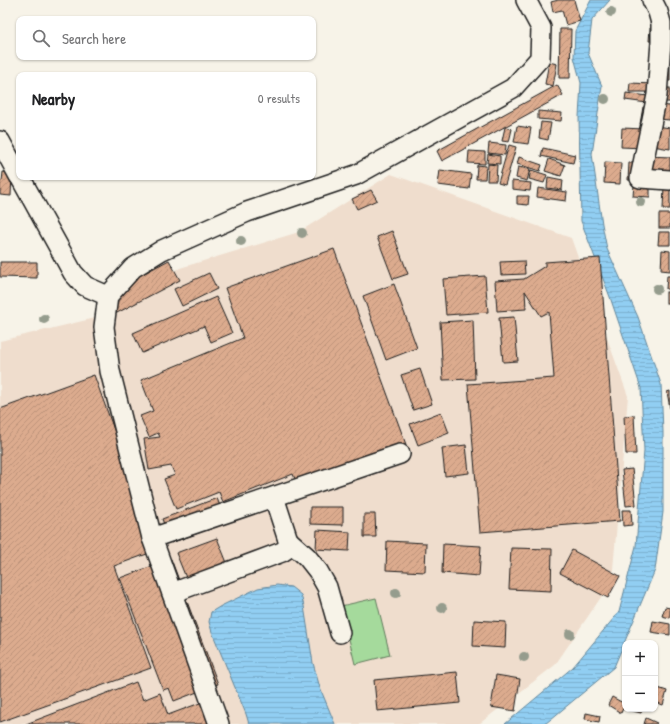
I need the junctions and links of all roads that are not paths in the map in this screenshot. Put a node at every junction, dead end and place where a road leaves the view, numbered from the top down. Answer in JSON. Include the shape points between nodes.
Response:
{"nodes":[{"id":1,"x":526,"y":0,"type":"edge"},
{"id":2,"x":652,"y":2,"type":"edge"},
{"id":3,"x":0,"y":142,"type":"edge"},
{"id":4,"x":16,"y":171,"type":"edge"},
{"id":5,"x":21,"y":180,"type":"edge"},
{"id":6,"x":670,"y":180,"type":"edge"},
{"id":7,"x":108,"y":296,"type":"junction"},
{"id":8,"x":400,"y":454,"type":"dead end"},
{"id":9,"x":274,"y":497,"type":"junction"},
{"id":10,"x":152,"y":538,"type":"junction"},
{"id":11,"x":288,"y":540,"type":"junction"},
{"id":12,"x":172,"y":593,"type":"junction"},
{"id":13,"x":340,"y":633,"type":"dead end"},
{"id":14,"x":219,"y":724,"type":"edge"}],
"edges":[{"from":1,"to":7,"type":"street","via":[[541,28],[540,58],[513,88],[356,175],[247,212],[162,250],[133,268]]},
{"from":2,"to":6,"type":"street","via":[[661,23],[658,88],[640,178]]},
{"from":3,"to":4,"type":"street"},
{"from":5,"to":7,"type":"street","via":[[73,273],[85,286]]},
{"from":7,"to":10,"type":"street","via":[[104,327],[110,371]]},
{"from":8,"to":9,"type":"street"},
{"from":9,"to":10,"type":"street"},
{"from":9,"to":11,"type":"street"},
{"from":10,"to":12,"type":"street"},
{"from":11,"to":12,"type":"street","via":[[288,548],[282,552]]},
{"from":11,"to":13,"type":"street","via":[[307,557],[327,587]]},
{"from":12,"to":14,"type":"street"}]}
